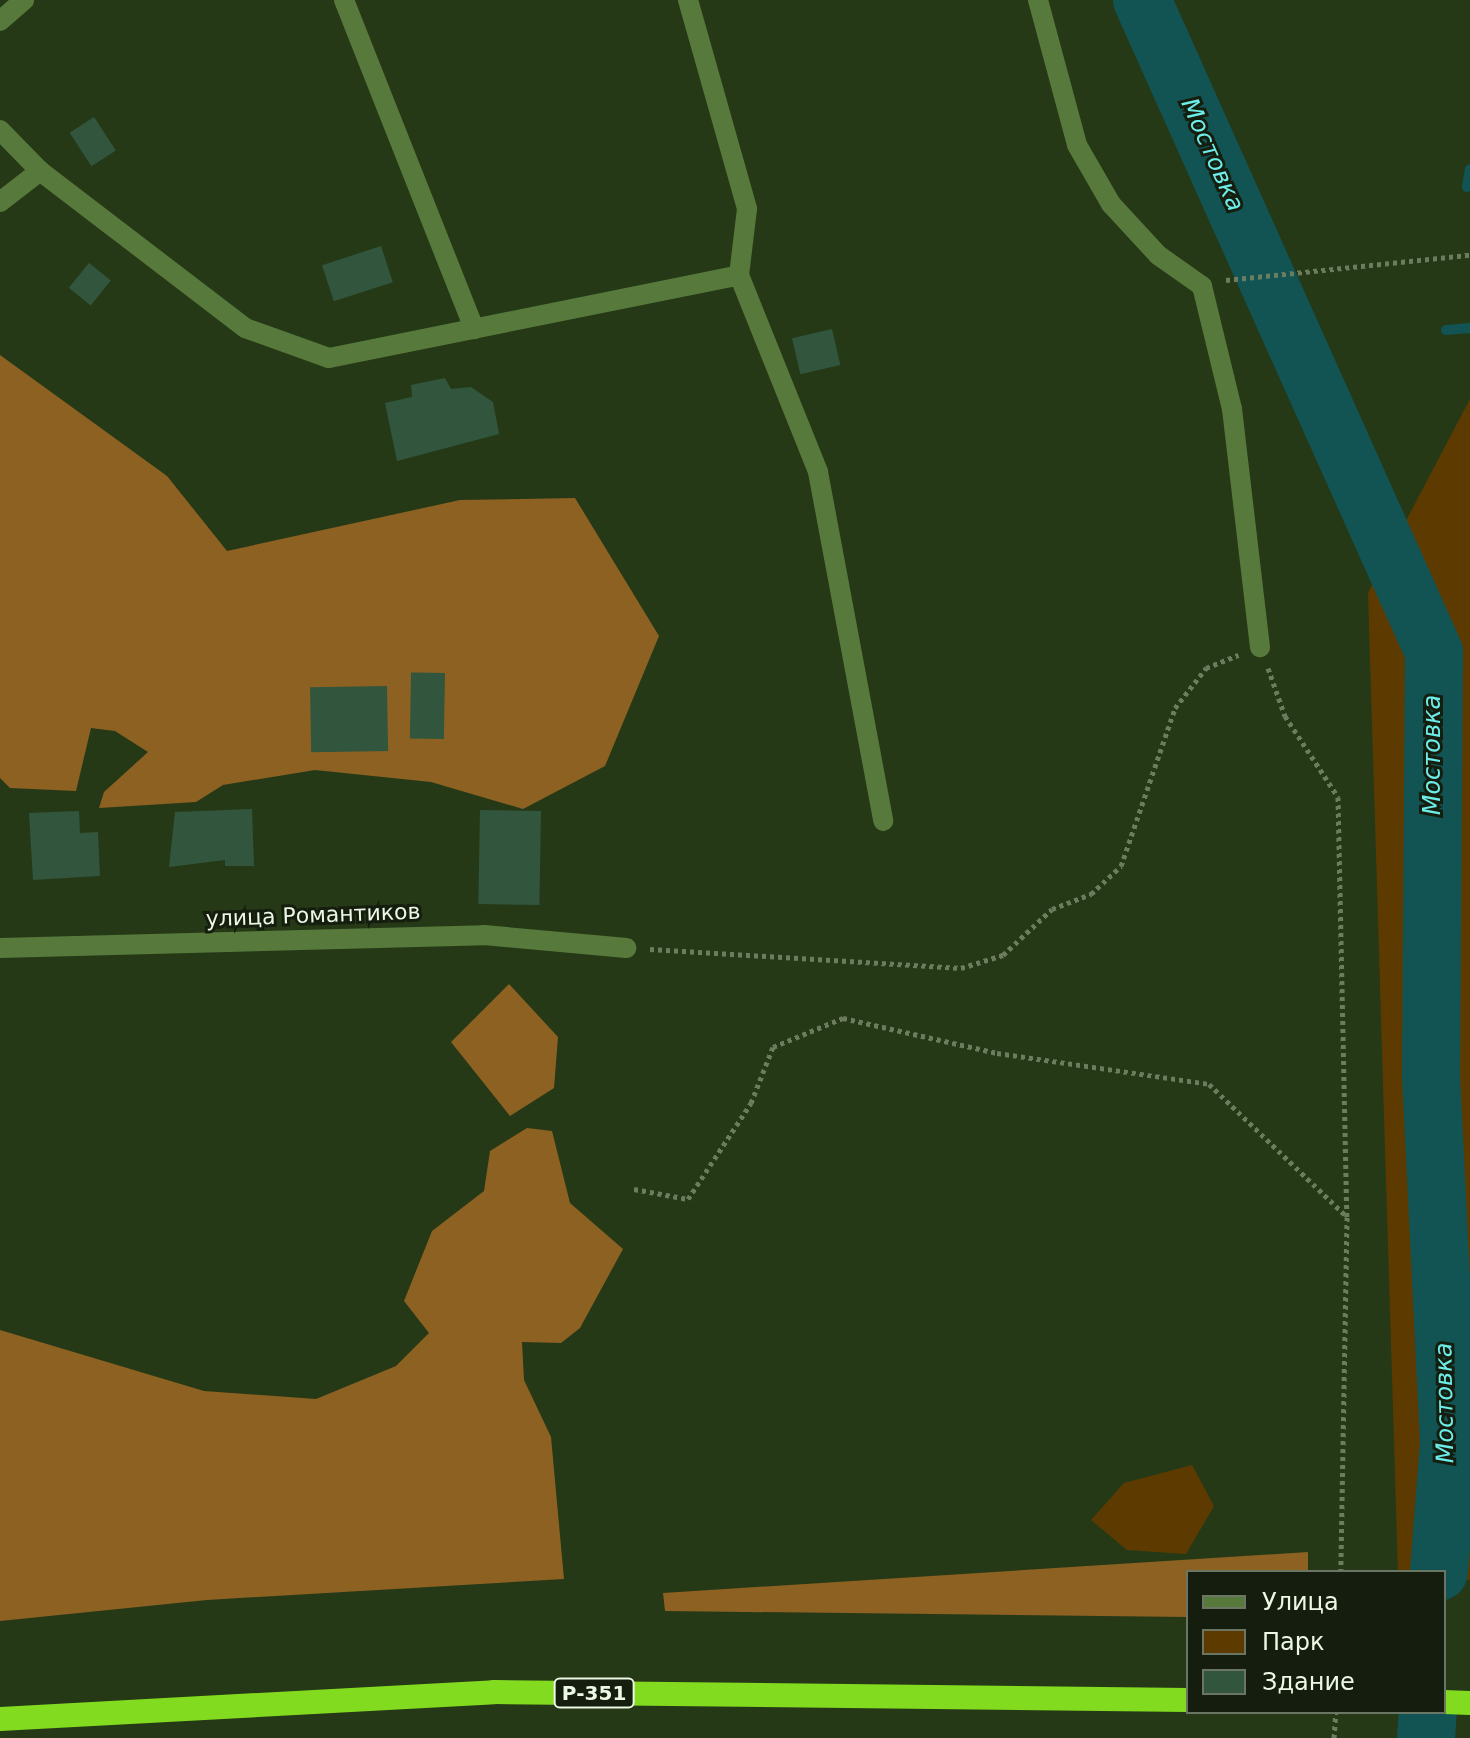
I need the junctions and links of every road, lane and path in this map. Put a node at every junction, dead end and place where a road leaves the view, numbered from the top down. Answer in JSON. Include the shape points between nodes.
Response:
{"nodes":[{"id":1,"x":24,"y":0,"type":"edge"},
{"id":2,"x":344,"y":0,"type":"edge"},
{"id":3,"x":688,"y":0,"type":"edge"},
{"id":4,"x":1038,"y":0,"type":"edge"},
{"id":5,"x":0,"y":21,"type":"edge"},
{"id":6,"x":0,"y":130,"type":"edge"},
{"id":7,"x":40,"y":171,"type":"junction"},
{"id":8,"x":0,"y":202,"type":"edge"},
{"id":9,"x":1470,"y":255,"type":"edge"},
{"id":10,"x":739,"y":275,"type":"junction"},
{"id":11,"x":1202,"y":286,"type":"junction"},
{"id":12,"x":474,"y":329,"type":"junction"},
{"id":13,"x":1260,"y":647,"type":"junction"},
{"id":14,"x":883,"y":821,"type":"dead end"},
{"id":15,"x":0,"y":948,"type":"edge"},
{"id":16,"x":626,"y":948,"type":"joint"},
{"id":17,"x":634,"y":1189,"type":"dead end"},
{"id":18,"x":1347,"y":1217,"type":"junction"},
{"id":19,"x":1341,"y":1570,"type":"edge"},
{"id":20,"x":1186,"y":1700,"type":"edge"},
{"id":21,"x":1446,"y":1702,"type":"edge"},
{"id":22,"x":1470,"y":1703,"type":"edge"},
{"id":23,"x":1336,"y":1714,"type":"edge"},
{"id":24,"x":0,"y":1719,"type":"edge"},
{"id":25,"x":1334,"y":1738,"type":"edge"}],
"edges":[{"from":1,"to":5,"type":"street"},
{"from":2,"to":12,"type":"street"},
{"from":3,"to":10,"type":"street","via":[[747,209]]},
{"from":4,"to":11,"type":"street","via":[[1077,145],[1111,204],[1158,255]]},
{"from":6,"to":7,"type":"street"},
{"from":7,"to":8,"type":"street"},
{"from":7,"to":12,"type":"street","via":[[245,328],[329,358]]},
{"from":9,"to":11,"type":"path","via":[[1380,259]]},
{"from":10,"to":12,"type":"street"},
{"from":10,"to":14,"type":"street","via":[[818,472]]},
{"from":11,"to":13,"type":"street","via":[[1232,409]]},
{"from":13,"to":16,"type":"path","via":[[1206,668],[1175,708],[1121,866],[1091,894],[1052,909],[1003,955],[961,968]]},
{"from":13,"to":18,"type":"path","via":[[1285,716],[1338,797]]},
{"from":15,"to":16,"type":"street","name":"улица Романтиков","via":[[484,935]]},
{"from":17,"to":18,"type":"path","via":[[688,1199],[751,1103],[773,1047],[843,1018],[997,1053],[1209,1084]]},
{"from":18,"to":19,"type":"path"},
{"from":20,"to":24,"type":"highway","number":"Р-351","via":[[494,1692]]},
{"from":21,"to":22,"type":"highway"},
{"from":23,"to":25,"type":"path"}]}
